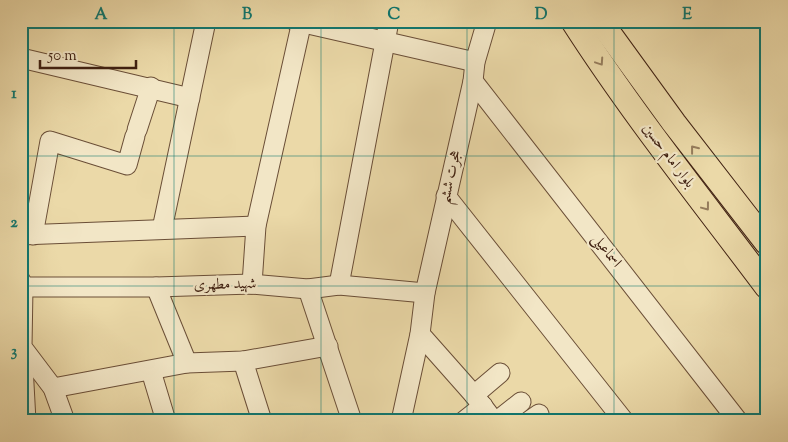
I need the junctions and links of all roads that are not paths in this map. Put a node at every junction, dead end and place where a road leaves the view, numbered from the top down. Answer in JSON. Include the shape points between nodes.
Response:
{"nodes":[{"id":1,"x":206,"y":21,"type":"edge"},
{"id":2,"x":389,"y":21,"type":"edge"},
{"id":3,"x":487,"y":21,"type":"edge"},
{"id":4,"x":573,"y":21,"type":"edge"},
{"id":5,"x":600,"y":21,"type":"edge"},
{"id":6,"x":300,"y":22,"type":"edge"},
{"id":7,"x":384,"y":40,"type":"junction"},
{"id":8,"x":21,"y":58,"type":"edge"},
{"id":9,"x":475,"y":62,"type":"junction"},
{"id":10,"x":473,"y":81,"type":"junction"},
{"id":11,"x":151,"y":87,"type":"junction"},
{"id":12,"x":190,"y":98,"type":"junction"},
{"id":13,"x":674,"y":124,"type":"junction"},
{"id":14,"x":654,"y":138,"type":"junction"},
{"id":15,"x":446,"y":196,"type":"junction"},
{"id":16,"x":256,"y":226,"type":"junction"},
{"id":17,"x":162,"y":230,"type":"junction"},
{"id":18,"x":27,"y":235,"type":"edge"},
{"id":19,"x":767,"y":243,"type":"edge"},
{"id":20,"x":22,"y":284,"type":"edge"},
{"id":21,"x":252,"y":284,"type":"junction"},
{"id":22,"x":339,"y":285,"type":"junction"},
{"id":23,"x":156,"y":287,"type":"junction"},
{"id":24,"x":767,"y":287,"type":"edge"},
{"id":25,"x":308,"y":289,"type":"junction"},
{"id":26,"x":425,"y":293,"type":"junction"},
{"id":27,"x":420,"y":334,"type":"junction"},
{"id":28,"x":328,"y":346,"type":"junction"},
{"id":29,"x":22,"y":347,"type":"edge"},
{"id":30,"x":243,"y":360,"type":"junction"},
{"id":31,"x":187,"y":363,"type":"junction"},
{"id":32,"x":151,"y":371,"type":"junction"},
{"id":33,"x":500,"y":373,"type":"dead end"},
{"id":34,"x":53,"y":388,"type":"junction"},
{"id":35,"x":521,"y":402,"type":"dead end"},
{"id":36,"x":487,"y":411,"type":"edge"},
{"id":37,"x":26,"y":421,"type":"edge"},
{"id":38,"x":65,"y":421,"type":"edge"},
{"id":39,"x":166,"y":421,"type":"edge"},
{"id":40,"x":262,"y":421,"type":"edge"},
{"id":41,"x":352,"y":421,"type":"edge"},
{"id":42,"x":400,"y":421,"type":"edge"},
{"id":43,"x":464,"y":421,"type":"edge"},
{"id":44,"x":624,"y":421,"type":"edge"},
{"id":45,"x":738,"y":421,"type":"edge"}],
"edges":[{"from":1,"to":12,"type":"street"},
{"from":2,"to":7,"type":"street"},
{"from":3,"to":9,"type":"street","name":"هجرت ششم"},
{"from":4,"to":14,"type":"main road","name":"بلوار امام حسین","one_way":true},
{"from":5,"to":13,"type":"main road","name":"بلوار امام حسین"},
{"from":6,"to":7,"type":"street"},
{"from":6,"to":16,"type":"street"},
{"from":7,"to":9,"type":"street"},
{"from":7,"to":22,"type":"street"},
{"from":8,"to":11,"type":"street"},
{"from":9,"to":10,"type":"street","name":"هجرت ششم"},
{"from":10,"to":15,"type":"street","name":"هجرت ششم"},
{"from":10,"to":45,"type":"street","name":"اسماعیلی"},
{"from":11,"to":12,"type":"street"},
{"from":11,"to":18,"type":"street","via":[[127,164],[50,141]]},
{"from":12,"to":17,"type":"street"},
{"from":13,"to":14,"type":"main road"},
{"from":19,"to":13,"type":"main road","name":"بلوار امام حسین","one_way":true},
{"from":14,"to":24,"type":"main road","name":"بلوار امام حسین","one_way":true},
{"from":15,"to":26,"type":"street","name":"هجرت ششم"},
{"from":15,"to":44,"type":"street"},
{"from":16,"to":17,"type":"street"},
{"from":16,"to":21,"type":"street"},
{"from":17,"to":18,"type":"street"},
{"from":20,"to":23,"type":"street","name":"شهید مطهری"},
{"from":20,"to":29,"type":"street"},
{"from":21,"to":23,"type":"street","name":"شهید مطهری"},
{"from":21,"to":25,"type":"street","name":"شهید مطهری"},
{"from":22,"to":25,"type":"street","name":"شهید مطهری"},
{"from":22,"to":26,"type":"street","name":"شهید مطهری"},
{"from":23,"to":31,"type":"street"},
{"from":25,"to":28,"type":"street"},
{"from":26,"to":27,"type":"street","name":"هجرت ششم"},
{"from":27,"to":36,"type":"street"},
{"from":27,"to":42,"type":"street","name":"هجرت ششم"},
{"from":28,"to":30,"type":"street"},
{"from":28,"to":41,"type":"street"},
{"from":29,"to":34,"type":"street"},
{"from":29,"to":37,"type":"street"},
{"from":30,"to":31,"type":"street"},
{"from":30,"to":40,"type":"street"},
{"from":31,"to":32,"type":"street"},
{"from":32,"to":34,"type":"street"},
{"from":32,"to":39,"type":"street"},
{"from":33,"to":36,"type":"street"},
{"from":34,"to":38,"type":"street"},
{"from":35,"to":36,"type":"street"},
{"from":36,"to":43,"type":"street"}]}
